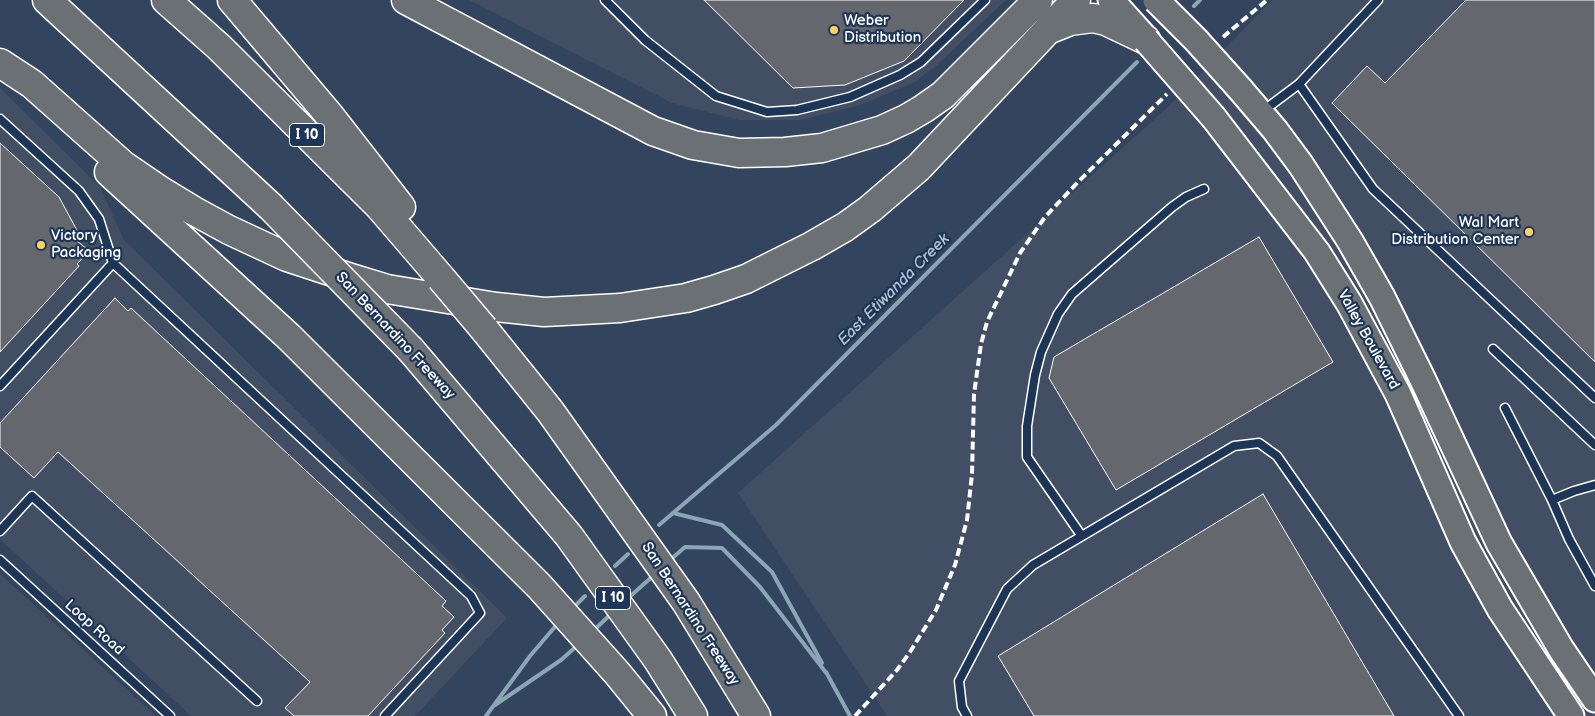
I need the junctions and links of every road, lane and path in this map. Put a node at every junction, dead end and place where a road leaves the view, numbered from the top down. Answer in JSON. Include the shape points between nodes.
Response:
{"nodes":[{"id":1,"x":47,"y":0,"type":"edge"},
{"id":2,"x":166,"y":0,"type":"edge"},
{"id":3,"x":232,"y":0,"type":"edge"},
{"id":4,"x":406,"y":0,"type":"edge"},
{"id":5,"x":605,"y":0,"type":"edge"},
{"id":6,"x":985,"y":0,"type":"edge"},
{"id":7,"x":1038,"y":0,"type":"edge"},
{"id":8,"x":1076,"y":0,"type":"edge"},
{"id":9,"x":1156,"y":0,"type":"edge"},
{"id":10,"x":1378,"y":0,"type":"edge"},
{"id":11,"x":1112,"y":10,"type":"edge"},
{"id":12,"x":1050,"y":28,"type":"junction"},
{"id":13,"x":1146,"y":40,"type":"joint"},
{"id":14,"x":0,"y":65,"type":"edge"},
{"id":15,"x":1299,"y":84,"type":"junction"},
{"id":16,"x":1261,"y":113,"type":"junction"},
{"id":17,"x":0,"y":119,"type":"edge"},
{"id":18,"x":1204,"y":189,"type":"dead end"},
{"id":19,"x":113,"y":263,"type":"junction"},
{"id":20,"x":441,"y":278,"type":"junction"},
{"id":21,"x":1493,"y":349,"type":"dead end"},
{"id":22,"x":0,"y":386,"type":"edge"},
{"id":23,"x":1595,"y":398,"type":"edge"},
{"id":24,"x":1505,"y":408,"type":"dead end"},
{"id":25,"x":1595,"y":445,"type":"edge"},
{"id":26,"x":1595,"y":485,"type":"edge"},
{"id":27,"x":1552,"y":500,"type":"junction"},
{"id":28,"x":0,"y":531,"type":"edge"},
{"id":29,"x":1082,"y":536,"type":"junction"},
{"id":30,"x":0,"y":560,"type":"edge"},
{"id":31,"x":1595,"y":586,"type":"edge"},
{"id":32,"x":1595,"y":699,"type":"edge"},
{"id":33,"x":257,"y":701,"type":"dead end"},
{"id":34,"x":170,"y":716,"type":"edge"},
{"id":35,"x":385,"y":716,"type":"edge"},
{"id":36,"x":652,"y":716,"type":"edge"},
{"id":37,"x":693,"y":716,"type":"edge"},
{"id":38,"x":756,"y":716,"type":"edge"},
{"id":39,"x":967,"y":716,"type":"edge"},
{"id":40,"x":1459,"y":716,"type":"edge"},
{"id":41,"x":1571,"y":716,"type":"edge"}],
"edges":[{"from":1,"to":37,"type":"highway","name":"San Bernardino Freeway","number":"I 10","bridge":true,"via":[[270,206],[412,350],[569,536],[658,660]]},
{"from":2,"to":20,"type":"highway","name":"San Bernardino Freeway","number":"I 10","via":[[219,47],[379,206]]},
{"from":3,"to":20,"type":"highway","via":[[415,223]]},
{"from":4,"to":7,"type":"highway","via":[[653,131],[693,145],[739,153],[822,148],[882,130],[906,118],[944,94]]},
{"from":5,"to":6,"type":"lane","via":[[645,40],[716,96],[768,112],[797,110],[850,97],[900,75],[922,62]]},
{"from":8,"to":12,"type":"highway"},
{"from":9,"to":16,"type":"main road","name":"Valley Boulevard","bridge":true},
{"from":10,"to":15,"type":"lane"},
{"from":11,"to":12,"type":"highway"},
{"from":11,"to":13,"type":"highway"},
{"from":12,"to":14,"type":"highway","via":[[901,184],[845,227],[812,246],[746,278],[686,298],[620,308],[544,312],[387,289],[286,257],[255,243],[194,211],[123,165],[32,84]]},
{"from":13,"to":41,"type":"main road","name":"Valley Boulevard","bridge":true,"via":[[1214,118],[1317,252],[1349,303],[1398,394],[1464,542],[1500,609]]},
{"from":14,"to":36,"type":"highway","via":[[116,179],[289,337],[539,586]]},
{"from":15,"to":16,"type":"lane"},
{"from":15,"to":23,"type":"lane","via":[[1374,189]]},
{"from":16,"to":32,"type":"main road","name":"Valley Boulevard","via":[[1301,165],[1382,297],[1498,543],[1560,649]]},
{"from":17,"to":19,"type":"lane","via":[[80,191],[99,219]]},
{"from":18,"to":29,"type":"lane","via":[[1172,207],[1072,294],[1058,314],[1041,352],[1026,426],[1027,457]]},
{"from":19,"to":22,"type":"lane"},
{"from":19,"to":35,"type":"lane","via":[[471,596],[480,614]]},
{"from":20,"to":38,"type":"highway","name":"San Bernardino Freeway","number":"I 10","bridge":true,"via":[[550,412],[686,602]]},
{"from":21,"to":25,"type":"lane"},
{"from":24,"to":27,"type":"lane"},
{"from":26,"to":27,"type":"lane"},
{"from":27,"to":31,"type":"lane"},
{"from":28,"to":33,"type":"lane","via":[[32,496]]},
{"from":29,"to":39,"type":"lane","via":[[1033,565],[1007,589],[959,681],[962,707]]},
{"from":29,"to":40,"type":"lane","via":[[1234,446],[1259,442],[1277,456]]},
{"from":30,"to":34,"type":"lane","name":"Loop Road"}]}
